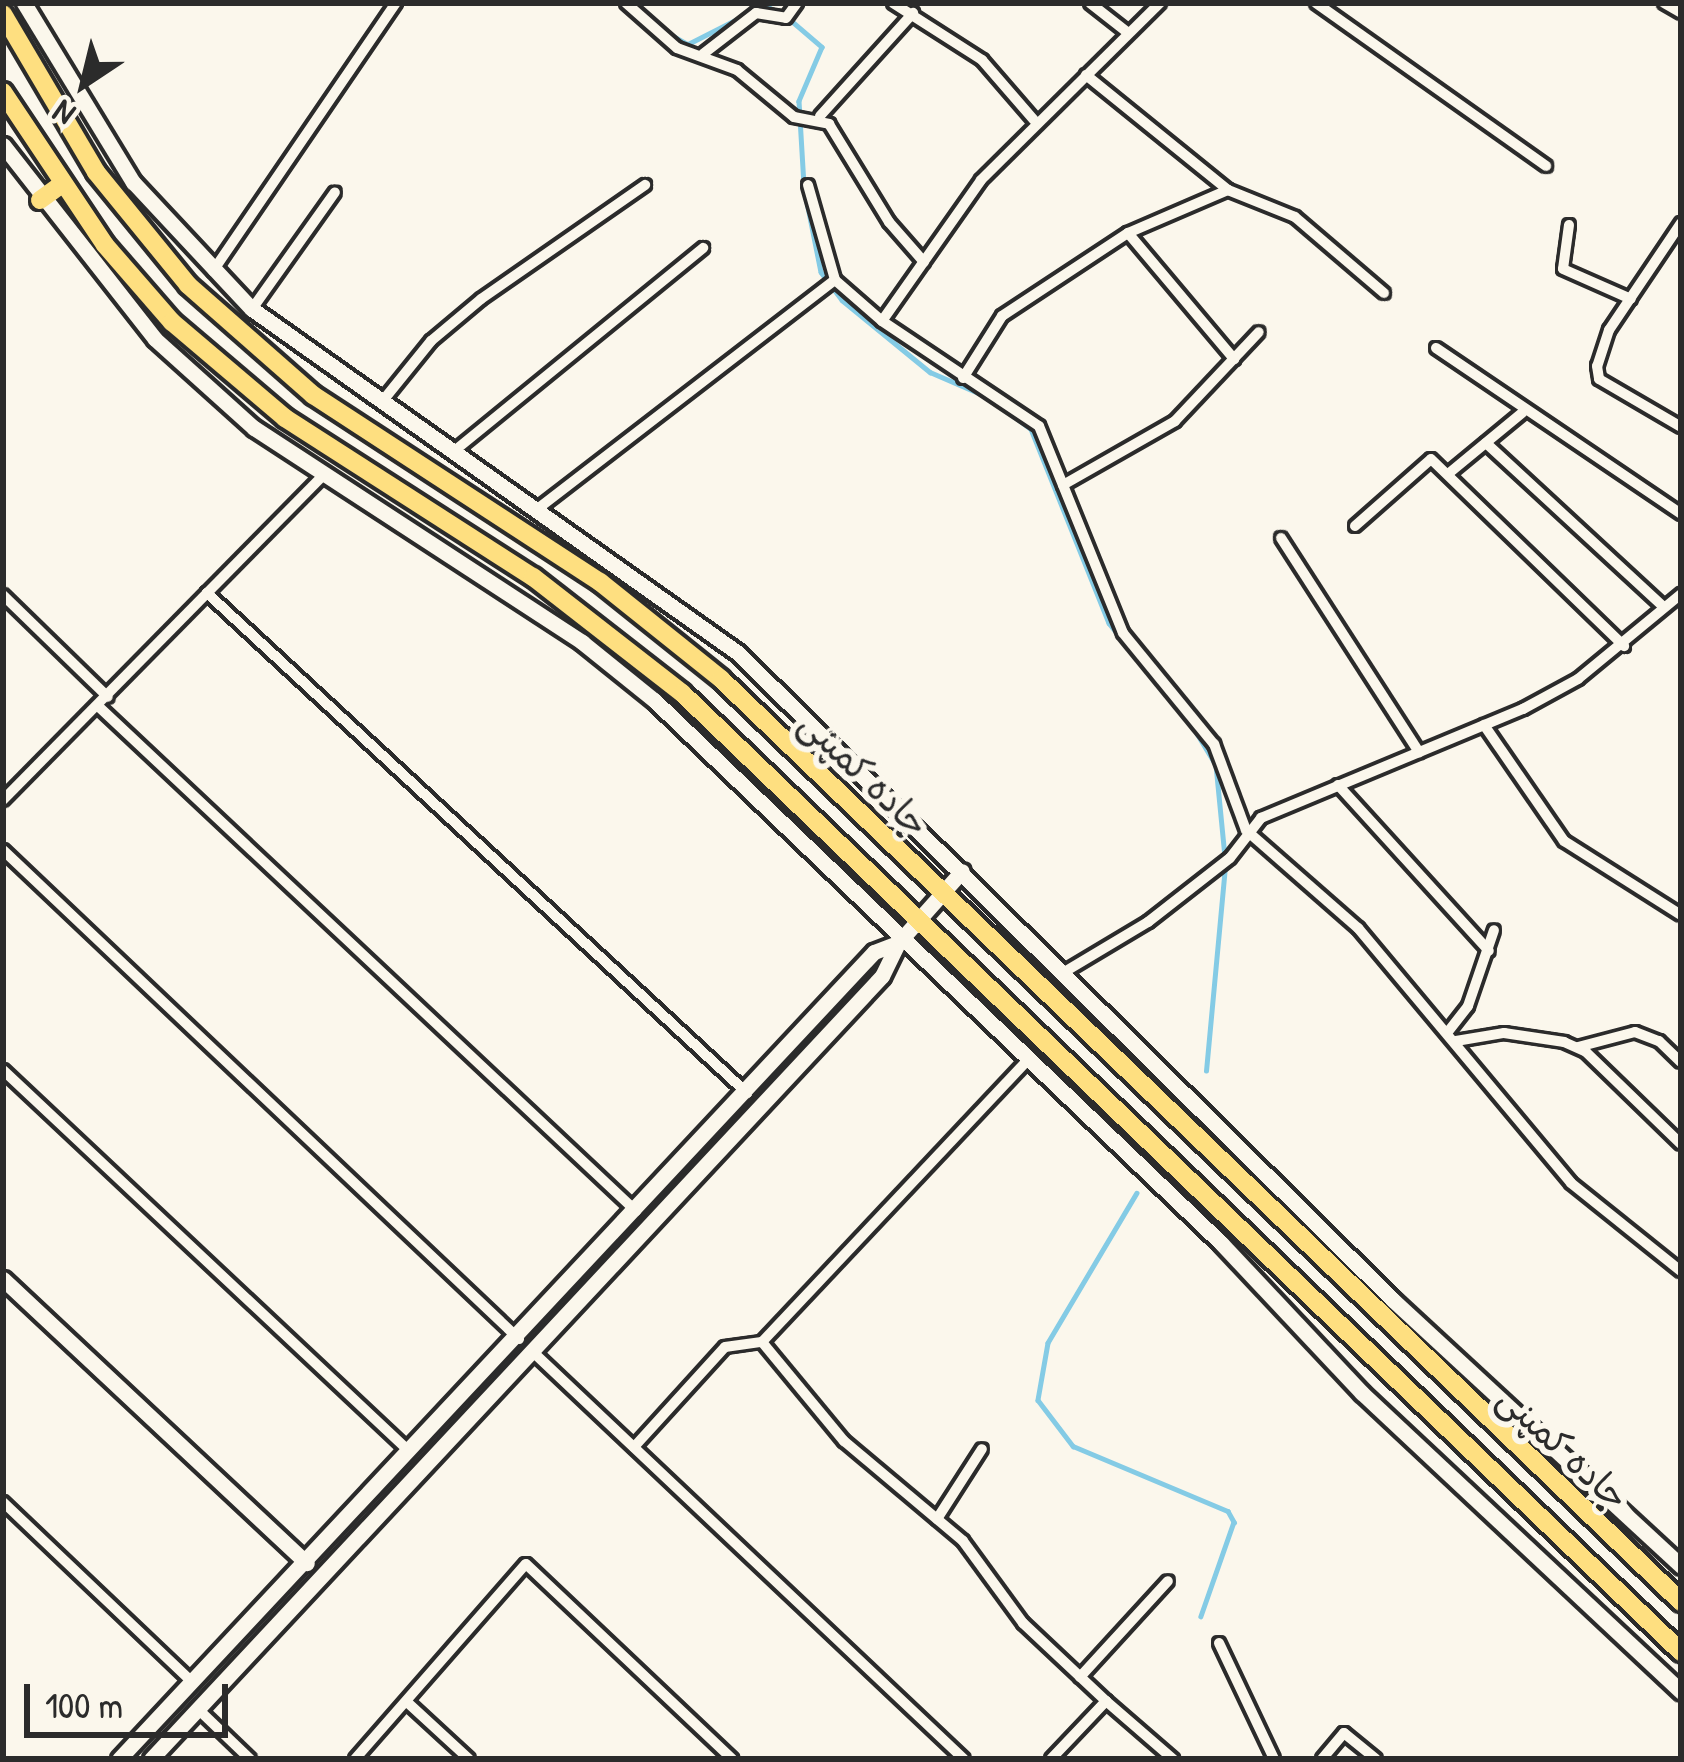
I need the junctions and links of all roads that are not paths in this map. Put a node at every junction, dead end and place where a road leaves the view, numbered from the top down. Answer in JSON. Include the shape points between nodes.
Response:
{"nodes":[{"id":1,"x":24,"y":3,"type":"edge"},
{"id":2,"x":396,"y":3,"type":"edge"},
{"id":3,"x":626,"y":3,"type":"edge"},
{"id":4,"x":893,"y":3,"type":"edge"},
{"id":5,"x":1090,"y":3,"type":"edge"},
{"id":6,"x":1160,"y":3,"type":"edge"},
{"id":7,"x":1316,"y":3,"type":"edge"},
{"id":8,"x":1664,"y":3,"type":"edge"},
{"id":9,"x":796,"y":4,"type":"edge"},
{"id":10,"x":914,"y":13,"type":"junction"},
{"id":11,"x":1681,"y":13,"type":"edge"},
{"id":12,"x":3,"y":14,"type":"edge"},
{"id":13,"x":1127,"y":32,"type":"junction"},
{"id":14,"x":704,"y":54,"type":"junction"},
{"id":15,"x":1086,"y":75,"type":"junction"},
{"id":16,"x":3,"y":92,"type":"edge"},
{"id":17,"x":820,"y":116,"type":"junction"},
{"id":18,"x":1034,"y":120,"type":"junction"},
{"id":19,"x":3,"y":146,"type":"edge"},
{"id":20,"x":9,"y":166,"type":"edge"},
{"id":21,"x":1546,"y":166,"type":"dead end"},
{"id":22,"x":808,"y":184,"type":"dead end"},
{"id":23,"x":61,"y":185,"type":"junction"},
{"id":24,"x":645,"y":185,"type":"dead end"},
{"id":25,"x":1228,"y":190,"type":"junction"},
{"id":26,"x":335,"y":192,"type":"dead end"},
{"id":27,"x":40,"y":200,"type":"junction"},
{"id":28,"x":1681,"y":223,"type":"edge"},
{"id":29,"x":1569,"y":225,"type":"dead end"},
{"id":30,"x":1128,"y":233,"type":"junction"},
{"id":31,"x":703,"y":248,"type":"dead end"},
{"id":32,"x":924,"y":262,"type":"junction"},
{"id":33,"x":213,"y":271,"type":"junction"},
{"id":34,"x":835,"y":280,"type":"junction"},
{"id":35,"x":1384,"y":292,"type":"dead end"},
{"id":36,"x":1631,"y":299,"type":"junction"},
{"id":37,"x":252,"y":309,"type":"junction"},
{"id":38,"x":882,"y":321,"type":"junction"},
{"id":39,"x":172,"y":322,"type":"junction"},
{"id":40,"x":1259,"y":332,"type":"dead end"},
{"id":41,"x":155,"y":339,"type":"junction"},
{"id":42,"x":1436,"y":348,"type":"dead end"},
{"id":43,"x":1234,"y":359,"type":"junction"},
{"id":44,"x":963,"y":378,"type":"junction"},
{"id":45,"x":381,"y":403,"type":"junction"},
{"id":46,"x":1522,"y":413,"type":"junction"},
{"id":47,"x":1681,"y":427,"type":"edge"},
{"id":48,"x":1486,"y":443,"type":"junction"},
{"id":49,"x":453,"y":452,"type":"junction"},
{"id":50,"x":1448,"y":474,"type":"junction"},
{"id":51,"x":323,"y":475,"type":"junction"},
{"id":52,"x":1064,"y":485,"type":"junction"},
{"id":53,"x":540,"y":508,"type":"junction"},
{"id":54,"x":1681,"y":514,"type":"edge"},
{"id":55,"x":1355,"y":526,"type":"dead end"},
{"id":56,"x":1281,"y":538,"type":"dead end"},
{"id":57,"x":207,"y":592,"type":"junction"},
{"id":58,"x":1681,"y":594,"type":"edge"},
{"id":59,"x":3,"y":595,"type":"edge"},
{"id":60,"x":1664,"y":607,"type":"junction"},
{"id":61,"x":1624,"y":646,"type":"junction"},
{"id":62,"x":103,"y":701,"type":"junction"},
{"id":63,"x":1484,"y":725,"type":"junction"},
{"id":64,"x":1419,"y":752,"type":"junction"},
{"id":65,"x":1338,"y":785,"type":"junction"},
{"id":66,"x":3,"y":800,"type":"edge"},
{"id":67,"x":1246,"y":830,"type":"junction"},
{"id":68,"x":3,"y":850,"type":"edge"},
{"id":69,"x":962,"y":871,"type":"junction"},
{"id":70,"x":942,"y":893,"type":"junction"},
{"id":71,"x":1681,"y":914,"type":"edge"},
{"id":72,"x":920,"y":918,"type":"junction"},
{"id":73,"x":1494,"y":930,"type":"dead end"},
{"id":74,"x":901,"y":939,"type":"junction"},
{"id":75,"x":1489,"y":951,"type":"junction"},
{"id":76,"x":1066,"y":971,"type":"junction"},
{"id":77,"x":1451,"y":1037,"type":"junction"},
{"id":78,"x":1575,"y":1047,"type":"junction"},
{"id":79,"x":1029,"y":1059,"type":"junction"},
{"id":80,"x":1681,"y":1063,"type":"edge"},
{"id":81,"x":3,"y":1070,"type":"edge"},
{"id":82,"x":747,"y":1093,"type":"junction"},
{"id":83,"x":1681,"y":1144,"type":"edge"},
{"id":84,"x":636,"y":1211,"type":"junction"},
{"id":85,"x":605,"y":1245,"type":"junction"},
{"id":86,"x":620,"y":1259,"type":"junction"},
{"id":87,"x":1681,"y":1271,"type":"edge"},
{"id":88,"x":3,"y":1279,"type":"edge"},
{"id":89,"x":519,"y":1339,"type":"junction"},
{"id":90,"x":763,"y":1342,"type":"junction"},
{"id":91,"x":535,"y":1352,"type":"junction"},
{"id":92,"x":439,"y":1423,"type":"junction"},
{"id":93,"x":455,"y":1438,"type":"junction"},
{"id":94,"x":634,"y":1447,"type":"junction"},
{"id":95,"x":982,"y":1449,"type":"dead end"},
{"id":96,"x":410,"y":1452,"type":"junction"},
{"id":97,"x":3,"y":1502,"type":"edge"},
{"id":98,"x":937,"y":1519,"type":"junction"},
{"id":99,"x":307,"y":1562,"type":"junction"},
{"id":100,"x":1681,"y":1566,"type":"edge"},
{"id":101,"x":1168,"y":1581,"type":"dead end"},
{"id":102,"x":1681,"y":1602,"type":"edge"},
{"id":103,"x":1219,"y":1643,"type":"dead end"},
{"id":104,"x":1681,"y":1652,"type":"edge"},
{"id":105,"x":1080,"y":1677,"type":"junction"},
{"id":106,"x":192,"y":1682,"type":"junction"},
{"id":107,"x":1681,"y":1692,"type":"edge"},
{"id":108,"x":1106,"y":1701,"type":"junction"},
{"id":109,"x":407,"y":1702,"type":"junction"},
{"id":110,"x":198,"y":1709,"type":"junction"},
{"id":111,"x":118,"y":1759,"type":"edge"},
{"id":112,"x":151,"y":1759,"type":"edge"},
{"id":113,"x":250,"y":1759,"type":"edge"},
{"id":114,"x":356,"y":1759,"type":"edge"},
{"id":115,"x":470,"y":1759,"type":"edge"},
{"id":116,"x":732,"y":1759,"type":"edge"},
{"id":117,"x":964,"y":1759,"type":"edge"},
{"id":118,"x":1051,"y":1759,"type":"edge"},
{"id":119,"x":1173,"y":1759,"type":"edge"},
{"id":120,"x":1274,"y":1759,"type":"edge"},
{"id":121,"x":1322,"y":1759,"type":"edge"},
{"id":122,"x":1376,"y":1759,"type":"edge"}],
"edges":[{"from":1,"to":33,"type":"street","via":[[133,182]]},
{"from":2,"to":33,"type":"street"},
{"from":3,"to":14,"type":"street","via":[[677,48]]},
{"from":4,"to":10,"type":"street"},
{"from":5,"to":13,"type":"street"},
{"from":6,"to":13,"type":"street"},
{"from":7,"to":21,"type":"street"},
{"from":8,"to":11,"type":"street"},
{"from":9,"to":14,"type":"street","via":[[786,19],[756,13]]},
{"from":10,"to":17,"type":"street"},
{"from":10,"to":18,"type":"street","via":[[982,60]]},
{"from":12,"to":70,"type":"highway","name":"جاده کمپنی","via":[[96,172],[188,285],[314,394],[648,618]]},
{"from":13,"to":15,"type":"street"},
{"from":14,"to":17,"type":"street","via":[[794,116]]},
{"from":15,"to":18,"type":"street"},
{"from":15,"to":25,"type":"street"},
{"from":16,"to":23,"type":"highway","name":"جاده کمپنی"},
{"from":17,"to":32,"type":"street"},
{"from":18,"to":32,"type":"street"},
{"from":19,"to":20,"type":"street"},
{"from":20,"to":27,"type":"street"},
{"from":22,"to":34,"type":"street"},
{"from":23,"to":27,"type":"highway"},
{"from":23,"to":39,"type":"highway","name":"جاده کمپنی"},
{"from":24,"to":45,"type":"street","via":[[481,299],[431,341]]},
{"from":25,"to":30,"type":"street"},
{"from":25,"to":35,"type":"street","via":[[1295,217]]},
{"from":26,"to":37,"type":"street"},
{"from":27,"to":41,"type":"street"},
{"from":28,"to":36,"type":"street"},
{"from":29,"to":36,"type":"street","via":[[1563,269]]},
{"from":30,"to":43,"type":"street"},
{"from":30,"to":44,"type":"street","via":[[1003,316]]},
{"from":31,"to":49,"type":"street"},
{"from":32,"to":38,"type":"street"},
{"from":33,"to":37,"type":"street"},
{"from":34,"to":38,"type":"street"},
{"from":34,"to":53,"type":"street"},
{"from":36,"to":47,"type":"street","via":[[1610,330],[1599,379]]},
{"from":37,"to":45,"type":"street"},
{"from":38,"to":44,"type":"street"},
{"from":39,"to":41,"type":"highway"},
{"from":39,"to":72,"type":"highway","name":"جاده کمپنی","via":[[285,418],[612,634]]},
{"from":40,"to":43,"type":"street"},
{"from":41,"to":51,"type":"street","via":[[254,428]]},
{"from":42,"to":46,"type":"street"},
{"from":43,"to":52,"type":"street","via":[[1175,422]]},
{"from":44,"to":52,"type":"street","via":[[999,393],[1039,426]]},
{"from":45,"to":49,"type":"street"},
{"from":46,"to":48,"type":"street"},
{"from":46,"to":54,"type":"street","via":[[1610,459]]},
{"from":48,"to":50,"type":"street"},
{"from":48,"to":60,"type":"street"},
{"from":49,"to":53,"type":"street"},
{"from":50,"to":55,"type":"street","via":[[1431,459],[1422,463]]},
{"from":50,"to":61,"type":"street"},
{"from":51,"to":57,"type":"street"},
{"from":51,"to":74,"type":"street","via":[[582,642]]},
{"from":52,"to":67,"type":"street","via":[[1123,633],[1214,744]]},
{"from":53,"to":69,"type":"street","via":[[738,653]]},
{"from":56,"to":64,"type":"street"},
{"from":57,"to":62,"type":"street"},
{"from":57,"to":82,"type":"street"},
{"from":58,"to":60,"type":"street"},
{"from":59,"to":62,"type":"street"},
{"from":60,"to":61,"type":"street"},
{"from":61,"to":63,"type":"street","via":[[1578,679]]},
{"from":62,"to":66,"type":"street"},
{"from":62,"to":84,"type":"street"},
{"from":63,"to":64,"type":"street"},
{"from":63,"to":71,"type":"street","via":[[1564,841]]},
{"from":64,"to":65,"type":"street"},
{"from":65,"to":67,"type":"street"},
{"from":65,"to":75,"type":"street"},
{"from":67,"to":76,"type":"street","via":[[1224,861],[1148,922]]},
{"from":67,"to":77,"type":"street","via":[[1358,928]]},
{"from":68,"to":89,"type":"street"},
{"from":69,"to":70,"type":"street"},
{"from":69,"to":76,"type":"street"},
{"from":70,"to":72,"type":"street"},
{"from":70,"to":102,"type":"highway","name":"جاده کمپنی"},
{"from":72,"to":74,"type":"street"},
{"from":72,"to":104,"type":"highway","name":"جاده کمپنی","via":[[1365,1356]]},
{"from":73,"to":75,"type":"street"},
{"from":74,"to":79,"type":"street"},
{"from":74,"to":82,"type":"street","via":[[874,952]]},
{"from":74,"to":86,"type":"street","via":[[882,976]]},
{"from":75,"to":77,"type":"street"},
{"from":76,"to":100,"type":"street","via":[[1393,1300]]},
{"from":77,"to":78,"type":"street","via":[[1504,1033]]},
{"from":77,"to":87,"type":"street","via":[[1571,1183]]},
{"from":78,"to":80,"type":"street","via":[[1635,1033],[1659,1041]]},
{"from":78,"to":83,"type":"street"},
{"from":79,"to":90,"type":"street"},
{"from":79,"to":107,"type":"street","via":[[1362,1393]]},
{"from":81,"to":96,"type":"street"},
{"from":82,"to":84,"type":"street"},
{"from":84,"to":85,"type":"street"},
{"from":85,"to":86,"type":"street"},
{"from":85,"to":89,"type":"street"},
{"from":86,"to":91,"type":"street"},
{"from":88,"to":99,"type":"street"},
{"from":89,"to":92,"type":"street"},
{"from":90,"to":94,"type":"street","via":[[718,1352]]},
{"from":90,"to":98,"type":"street","via":[[844,1441]]},
{"from":91,"to":93,"type":"street"},
{"from":91,"to":94,"type":"street"},
{"from":92,"to":93,"type":"street"},
{"from":92,"to":96,"type":"street"},
{"from":93,"to":110,"type":"street"},
{"from":94,"to":117,"type":"street"},
{"from":95,"to":98,"type":"street"},
{"from":96,"to":99,"type":"street"},
{"from":97,"to":106,"type":"street"},
{"from":98,"to":105,"type":"street"},
{"from":99,"to":106,"type":"street"},
{"from":101,"to":105,"type":"street","via":[[1155,1605]]},
{"from":103,"to":120,"type":"street"},
{"from":105,"to":108,"type":"street"},
{"from":106,"to":111,"type":"street"},
{"from":108,"to":118,"type":"street"},
{"from":108,"to":119,"type":"street"},
{"from":109,"to":114,"type":"street"},
{"from":109,"to":115,"type":"street"},
{"from":109,"to":116,"type":"street","via":[[526,1564]]},
{"from":110,"to":112,"type":"street"},
{"from":110,"to":113,"type":"street"},
{"from":121,"to":122,"type":"street","via":[[1344,1733]]}]}
